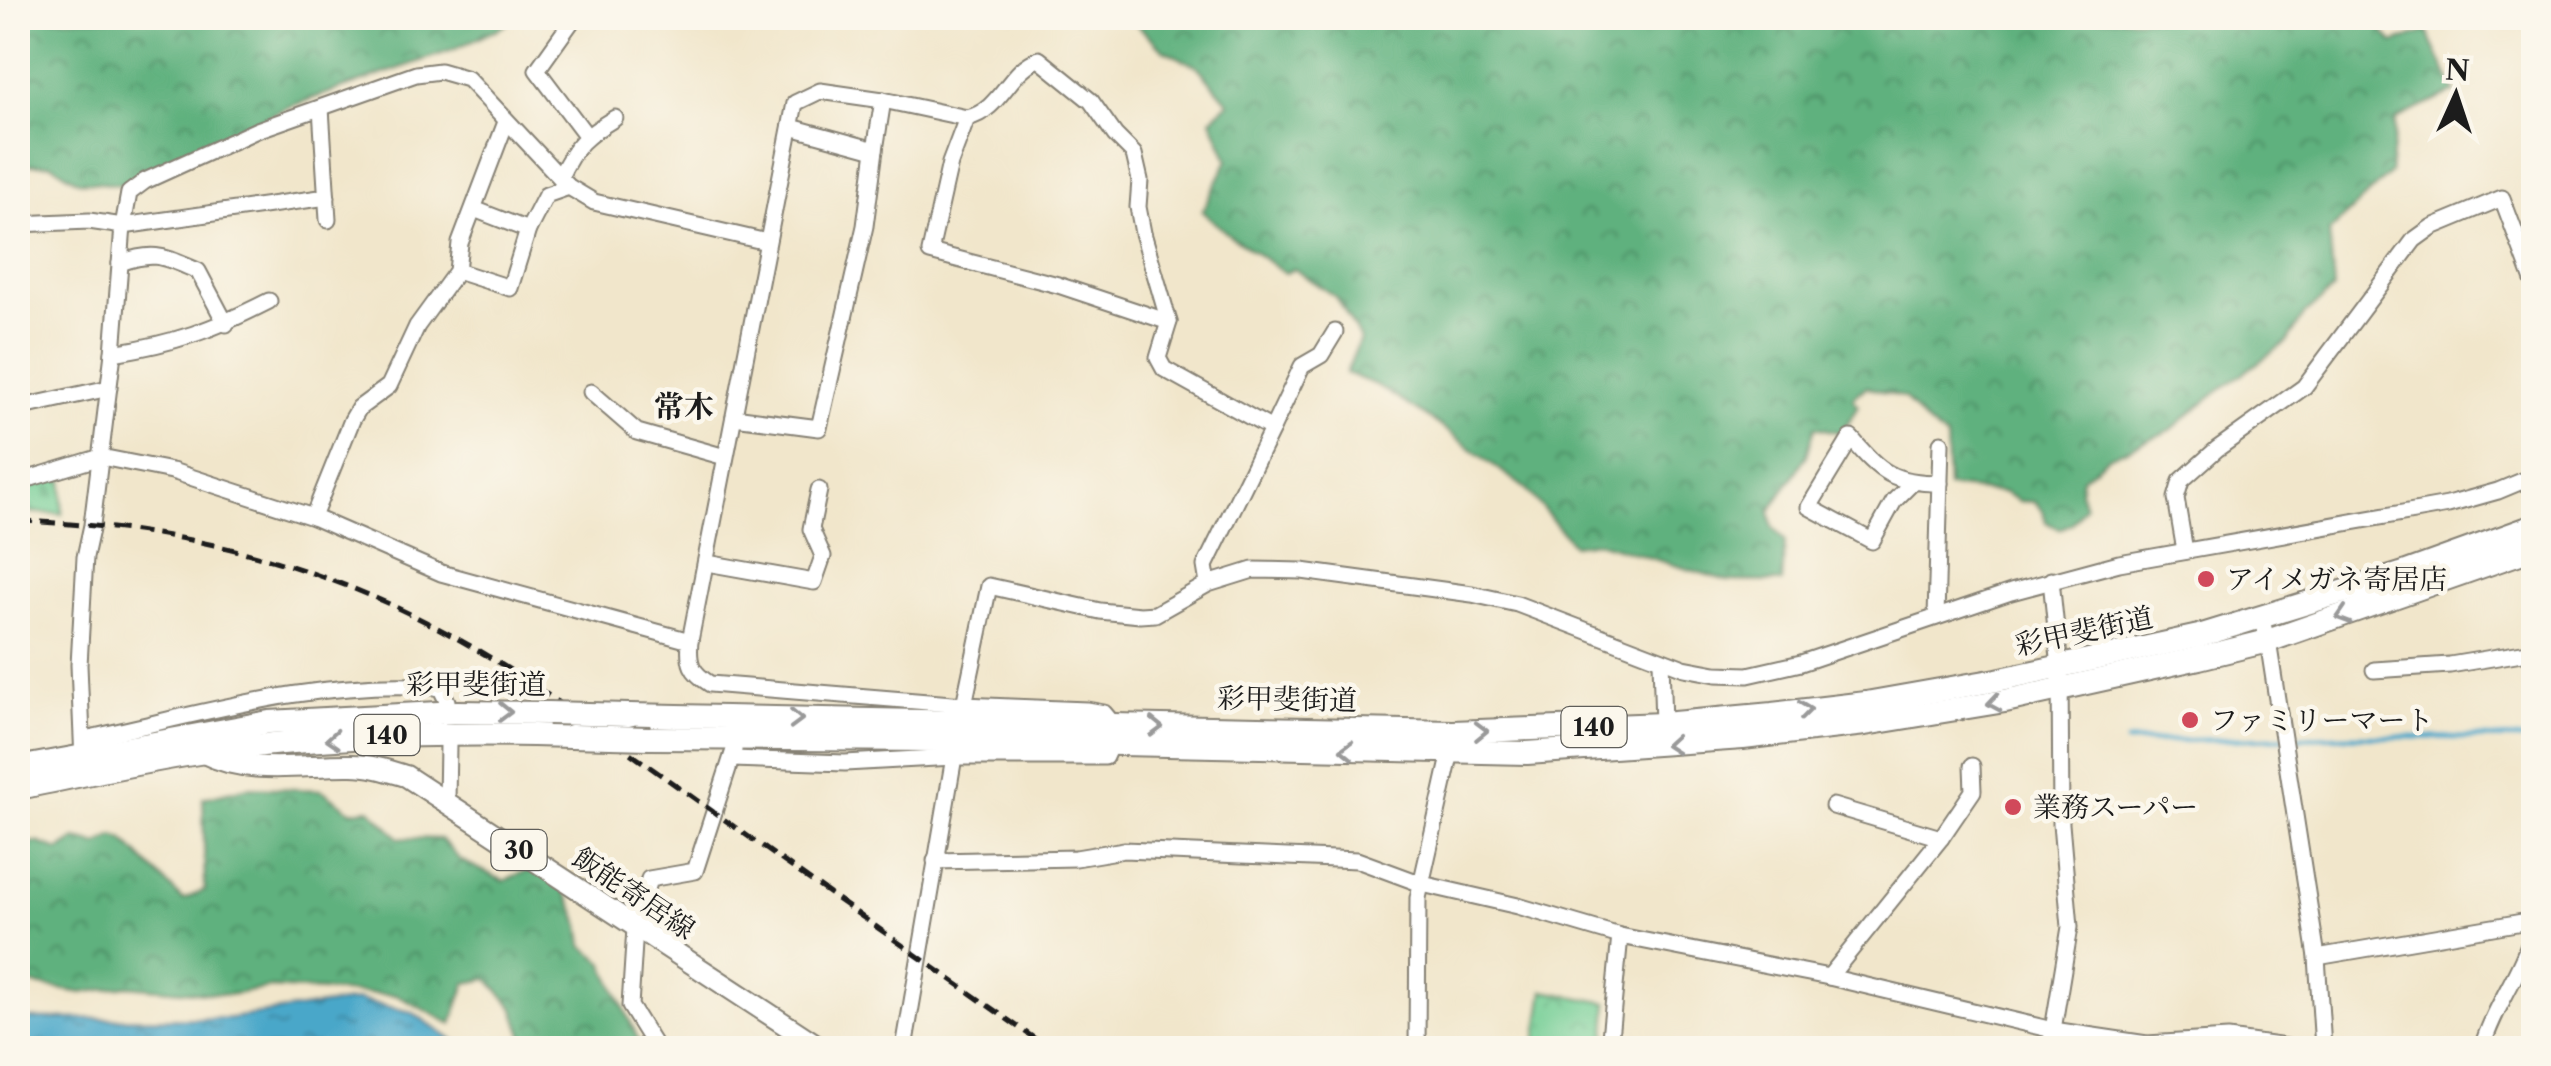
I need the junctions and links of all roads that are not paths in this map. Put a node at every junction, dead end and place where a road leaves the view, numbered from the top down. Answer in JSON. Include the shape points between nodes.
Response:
{"nodes":[{"id":1,"x":574,"y":18,"type":"edge"},
{"id":2,"x":883,"y":100,"type":"junction"},
{"id":3,"x":321,"y":108,"type":"junction"},
{"id":4,"x":615,"y":118,"type":"dead end"},
{"id":5,"x":967,"y":118,"type":"junction"},
{"id":6,"x":506,"y":122,"type":"junction"},
{"id":7,"x":790,"y":127,"type":"junction"},
{"id":8,"x":586,"y":135,"type":"junction"},
{"id":9,"x":874,"y":150,"type":"junction"},
{"id":10,"x":564,"y":182,"type":"junction"},
{"id":11,"x":327,"y":197,"type":"junction"},
{"id":12,"x":474,"y":209,"type":"junction"},
{"id":13,"x":328,"y":220,"type":"dead end"},
{"id":14,"x":18,"y":224,"type":"edge"},
{"id":15,"x":122,"y":226,"type":"junction"},
{"id":16,"x":528,"y":230,"type":"junction"},
{"id":17,"x":767,"y":242,"type":"junction"},
{"id":18,"x":120,"y":262,"type":"junction"},
{"id":19,"x":457,"y":271,"type":"junction"},
{"id":20,"x":2534,"y":284,"type":"edge"},
{"id":21,"x":269,"y":301,"type":"dead end"},
{"id":22,"x":1169,"y":322,"type":"junction"},
{"id":23,"x":226,"y":324,"type":"junction"},
{"id":24,"x":1335,"y":332,"type":"dead end"},
{"id":25,"x":113,"y":353,"type":"junction"},
{"id":26,"x":109,"y":388,"type":"junction"},
{"id":27,"x":591,"y":392,"type":"dead end"},
{"id":28,"x":18,"y":408,"type":"edge"},
{"id":29,"x":734,"y":417,"type":"junction"},
{"id":30,"x":1272,"y":429,"type":"junction"},
{"id":31,"x":1940,"y":443,"type":"dead end"},
{"id":32,"x":101,"y":456,"type":"junction"},
{"id":33,"x":725,"y":457,"type":"junction"},
{"id":34,"x":2534,"y":476,"type":"edge"},
{"id":35,"x":18,"y":482,"type":"edge"},
{"id":36,"x":1912,"y":483,"type":"junction"},
{"id":37,"x":1940,"y":483,"type":"junction"},
{"id":38,"x":819,"y":490,"type":"dead end"},
{"id":39,"x":313,"y":517,"type":"junction"},
{"id":40,"x":2534,"y":526,"type":"edge"},
{"id":41,"x":2534,"y":548,"type":"edge"},
{"id":42,"x":2185,"y":551,"type":"junction"},
{"id":43,"x":707,"y":562,"type":"junction"},
{"id":44,"x":2051,"y":580,"type":"junction"},
{"id":45,"x":1208,"y":584,"type":"junction"},
{"id":46,"x":1936,"y":617,"type":"junction"},
{"id":47,"x":2264,"y":630,"type":"junction"},
{"id":48,"x":690,"y":641,"type":"junction"},
{"id":49,"x":2534,"y":652,"type":"edge"},
{"id":50,"x":1661,"y":660,"type":"junction"},
{"id":51,"x":2374,"y":670,"type":"dead end"},
{"id":52,"x":2059,"y":680,"type":"junction"},
{"id":53,"x":738,"y":688,"type":"junction"},
{"id":54,"x":447,"y":701,"type":"dead end"},
{"id":55,"x":736,"y":705,"type":"dead end"},
{"id":56,"x":964,"y":705,"type":"junction"},
{"id":57,"x":1663,"y":724,"type":"junction"},
{"id":58,"x":1113,"y":736,"type":"junction"},
{"id":59,"x":202,"y":742,"type":"junction"},
{"id":60,"x":448,"y":745,"type":"dead end"},
{"id":61,"x":1451,"y":752,"type":"junction"},
{"id":62,"x":83,"y":756,"type":"junction"},
{"id":63,"x":954,"y":756,"type":"junction"},
{"id":64,"x":1972,"y":766,"type":"dead end"},
{"id":65,"x":18,"y":768,"type":"edge"},
{"id":66,"x":18,"y":788,"type":"edge"},
{"id":67,"x":447,"y":801,"type":"junction"},
{"id":68,"x":1833,"y":806,"type":"dead end"},
{"id":69,"x":1941,"y":838,"type":"junction"},
{"id":70,"x":935,"y":861,"type":"junction"},
{"id":71,"x":1422,"y":884,"type":"junction"},
{"id":72,"x":2534,"y":920,"type":"edge"},
{"id":73,"x":635,"y":928,"type":"junction"},
{"id":74,"x":2534,"y":928,"type":"edge"},
{"id":75,"x":1620,"y":936,"type":"junction"},
{"id":76,"x":2318,"y":957,"type":"junction"},
{"id":77,"x":1830,"y":978,"type":"junction"},
{"id":78,"x":2054,"y":1030,"type":"junction"},
{"id":79,"x":656,"y":1048,"type":"edge"},
{"id":80,"x":821,"y":1048,"type":"edge"},
{"id":81,"x":904,"y":1048,"type":"edge"},
{"id":82,"x":1417,"y":1048,"type":"edge"},
{"id":83,"x":1609,"y":1048,"type":"edge"},
{"id":84,"x":2050,"y":1048,"type":"edge"},
{"id":85,"x":2293,"y":1048,"type":"edge"},
{"id":86,"x":2323,"y":1048,"type":"edge"},
{"id":87,"x":2436,"y":1048,"type":"edge"},
{"id":88,"x":2482,"y":1048,"type":"edge"}],
"edges":[{"from":1,"to":8,"type":"street","via":[[537,70]]},
{"from":2,"to":5,"type":"street"},
{"from":2,"to":7,"type":"street","via":[[806,95],[795,103]]},
{"from":2,"to":9,"type":"street"},
{"from":3,"to":6,"type":"street","via":[[440,71],[468,78]]},
{"from":3,"to":11,"type":"street"},
{"from":3,"to":15,"type":"street","via":[[145,181],[129,193]]},
{"from":4,"to":8,"type":"street"},
{"from":5,"to":22,"type":"street","via":[[930,252]]},
{"from":5,"to":22,"type":"street","via":[[991,106],[1038,59],[1091,101],[1134,154],[1143,233]]},
{"from":6,"to":10,"type":"street"},
{"from":6,"to":12,"type":"street"},
{"from":7,"to":9,"type":"street"},
{"from":7,"to":17,"type":"street"},
{"from":8,"to":10,"type":"street","via":[[572,152]]},
{"from":9,"to":29,"type":"street","via":[[865,226],[819,428]]},
{"from":10,"to":16,"type":"street","via":[[546,195]]},
{"from":10,"to":17,"type":"street","via":[[594,202]]},
{"from":11,"to":13,"type":"street"},
{"from":11,"to":15,"type":"street"},
{"from":12,"to":16,"type":"street"},
{"from":12,"to":19,"type":"street"},
{"from":14,"to":15,"type":"street"},
{"from":15,"to":18,"type":"street"},
{"from":16,"to":19,"type":"street","via":[[510,288]]},
{"from":17,"to":29,"type":"street"},
{"from":18,"to":23,"type":"street","via":[[157,254],[198,271]]},
{"from":18,"to":25,"type":"street"},
{"from":19,"to":39,"type":"street","via":[[418,326],[388,386],[352,420]]},
{"from":20,"to":42,"type":"street","via":[[2502,198],[2432,227],[2401,255],[2304,386],[2180,480],[2176,498]]},
{"from":21,"to":23,"type":"street"},
{"from":22,"to":30,"type":"street","via":[[1158,358],[1164,369]]},
{"from":23,"to":25,"type":"street","via":[[170,344]]},
{"from":24,"to":30,"type":"street","via":[[1321,355],[1302,366]]},
{"from":25,"to":26,"type":"street"},
{"from":26,"to":28,"type":"street"},
{"from":26,"to":32,"type":"street"},
{"from":27,"to":33,"type":"street","via":[[637,432]]},
{"from":29,"to":33,"type":"street"},
{"from":30,"to":45,"type":"street","via":[[1205,566]]},
{"from":31,"to":37,"type":"street"},
{"from":32,"to":35,"type":"street"},
{"from":32,"to":39,"type":"street","via":[[172,470]]},
{"from":32,"to":62,"type":"street","via":[[85,558]]},
{"from":33,"to":43,"type":"street"},
{"from":34,"to":42,"type":"street","via":[[2448,505]]},
{"from":36,"to":36,"type":"street","via":[[1872,541],[1809,507],[1851,438],[1876,467]]},
{"from":36,"to":37,"type":"street"},
{"from":37,"to":46,"type":"street"},
{"from":38,"to":43,"type":"street","via":[[812,529],[823,556],[814,582]]},
{"from":39,"to":48,"type":"street","via":[[441,573]]},
{"from":40,"to":47,"type":"highway","name":"彩甲斐街道","number":"140"},
{"from":41,"to":47,"type":"highway","name":"彩甲斐街道","number":"140","one_way":true},
{"from":42,"to":44,"type":"street"},
{"from":43,"to":48,"type":"street"},
{"from":44,"to":46,"type":"street"},
{"from":44,"to":52,"type":"street"},
{"from":45,"to":50,"type":"street","via":[[1253,570],[1302,571],[1472,594],[1518,604]]},
{"from":45,"to":56,"type":"street","via":[[1155,614],[1140,615],[990,586]]},
{"from":46,"to":50,"type":"street","via":[[1748,675]]},
{"from":47,"to":52,"type":"highway","name":"彩甲斐街道","number":"140"},
{"from":47,"to":76,"type":"street"},
{"from":48,"to":53,"type":"street","via":[[695,675]]},
{"from":49,"to":51,"type":"street"},
{"from":50,"to":57,"type":"street"},
{"from":57,"to":52,"type":"highway","name":"彩甲斐街道","number":"140","one_way":true},
{"from":52,"to":61,"type":"highway","name":"彩甲斐街道","number":"140","one_way":true,"via":[[1865,724],[1711,741]]},
{"from":52,"to":78,"type":"street","via":[[2070,926]]},
{"from":53,"to":55,"type":"street"},
{"from":53,"to":56,"type":"street"},
{"from":54,"to":62,"type":"street","via":[[434,687],[345,688],[248,702]]},
{"from":56,"to":58,"type":"street","via":[[1104,712]]},
{"from":58,"to":57,"type":"highway","name":"彩甲斐街道","number":"140","one_way":true},
{"from":58,"to":59,"type":"highway","name":"彩甲斐街道","number":"140","one_way":true,"bridge":true,"via":[[464,733]]},
{"from":59,"to":58,"type":"highway","name":"彩甲斐街道","number":"140","one_way":true,"bridge":true,"via":[[351,716],[548,713]]},
{"from":61,"to":58,"type":"highway","name":"彩甲斐街道","number":"140","one_way":true},
{"from":58,"to":63,"type":"street","via":[[1105,757]]},
{"from":59,"to":62,"type":"highway","name":"彩甲斐街道","number":"140"},
{"from":59,"to":67,"type":"main road","name":"飯能寄居線","number":"30","via":[[221,762],[378,768]]},
{"from":60,"to":67,"type":"street"},
{"from":61,"to":71,"type":"street"},
{"from":62,"to":65,"type":"highway","name":"彩甲斐街道","number":"140"},
{"from":62,"to":66,"type":"highway","name":"彩甲斐街道","number":"140"},
{"from":63,"to":70,"type":"street"},
{"from":63,"to":73,"type":"street","via":[[846,764],[734,755],[695,871],[649,879]]},
{"from":64,"to":69,"type":"street","via":[[1974,791]]},
{"from":67,"to":73,"type":"main road","name":"飯能寄居線","number":"30"},
{"from":68,"to":69,"type":"street"},
{"from":69,"to":77,"type":"street"},
{"from":70,"to":71,"type":"street","via":[[1076,858],[1124,850],[1300,856],[1357,860]]},
{"from":70,"to":81,"type":"street"},
{"from":71,"to":75,"type":"street"},
{"from":71,"to":82,"type":"street"},
{"from":72,"to":76,"type":"street"},
{"from":73,"to":79,"type":"street","via":[[630,1006]]},
{"from":73,"to":80,"type":"main road","name":"飯能寄居線","number":"30"},
{"from":74,"to":88,"type":"street"},
{"from":75,"to":77,"type":"street"},
{"from":75,"to":83,"type":"street"},
{"from":76,"to":86,"type":"street"},
{"from":77,"to":78,"type":"street"},
{"from":78,"to":84,"type":"street"},
{"from":78,"to":85,"type":"street","via":[[2147,1044],[2228,1039]]},
{"from":87,"to":88,"type":"street"}]}
